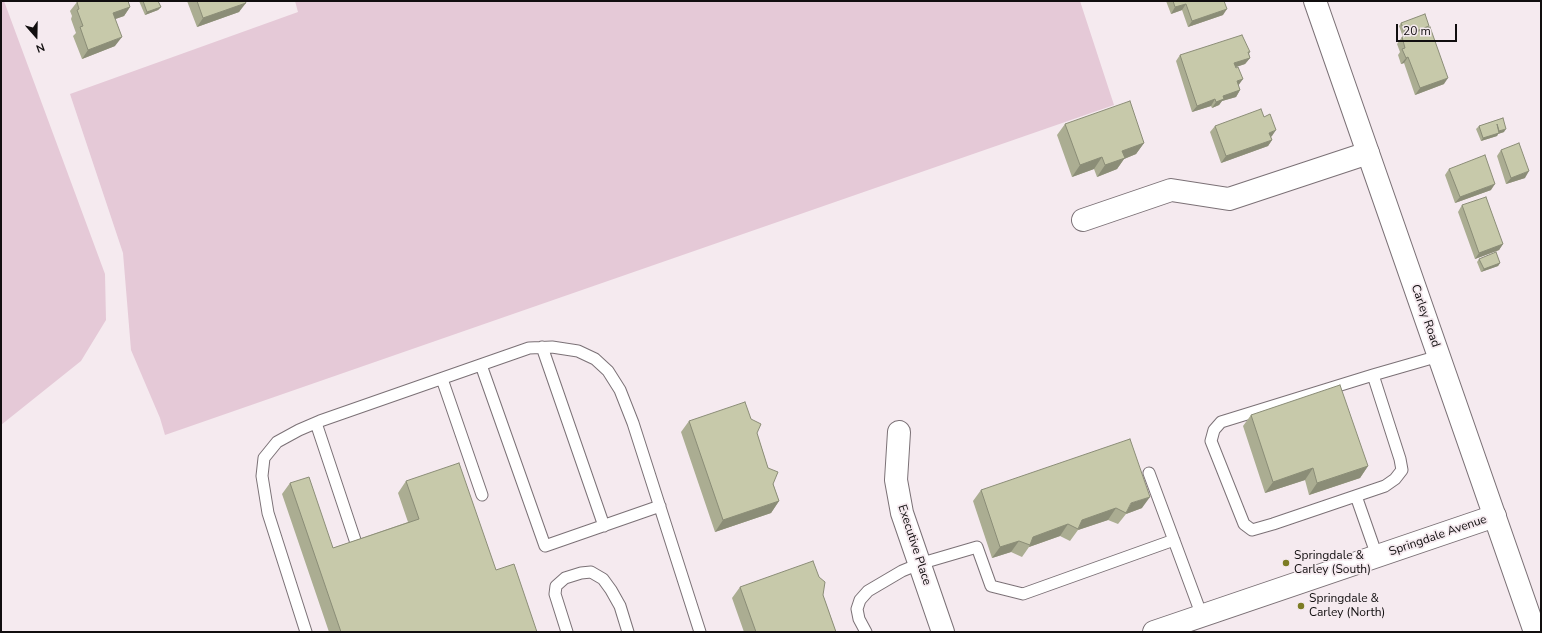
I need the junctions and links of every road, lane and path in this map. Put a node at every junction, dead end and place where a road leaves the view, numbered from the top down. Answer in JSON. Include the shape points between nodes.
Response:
{"nodes":[{"id":1,"x":1316,"y":1,"type":"edge"},
{"id":2,"x":1368,"y":153,"type":"junction"},
{"id":3,"x":1083,"y":220,"type":"dead end"},
{"id":4,"x":542,"y":347,"type":"junction"},
{"id":5,"x":1439,"y":356,"type":"junction"},
{"id":6,"x":481,"y":365,"type":"junction"},
{"id":7,"x":1373,"y":375,"type":"junction"},
{"id":8,"x":442,"y":379,"type":"junction"},
{"id":9,"x":316,"y":423,"type":"junction"},
{"id":10,"x":899,"y":432,"type":"dead end"},
{"id":11,"x":1149,"y":473,"type":"dead end"},
{"id":12,"x":482,"y":495,"type":"dead end"},
{"id":13,"x":1356,"y":496,"type":"junction"},
{"id":14,"x":660,"y":506,"type":"junction"},
{"id":15,"x":1495,"y":516,"type":"junction"},
{"id":16,"x":604,"y":526,"type":"junction"},
{"id":17,"x":356,"y":540,"type":"edge"},
{"id":18,"x":1174,"y":540,"type":"junction"},
{"id":19,"x":1377,"y":556,"type":"junction"},
{"id":20,"x":919,"y":564,"type":"junction"},
{"id":21,"x":1202,"y":616,"type":"junction"},
{"id":22,"x":306,"y":632,"type":"edge"},
{"id":23,"x":567,"y":632,"type":"edge"},
{"id":24,"x":628,"y":632,"type":"edge"},
{"id":25,"x":700,"y":632,"type":"edge"},
{"id":26,"x":866,"y":632,"type":"edge"},
{"id":27,"x":943,"y":632,"type":"edge"},
{"id":28,"x":1154,"y":632,"type":"edge"},
{"id":29,"x":1535,"y":632,"type":"edge"}],
"edges":[{"from":1,"to":2,"type":"street","name":"Carley Road"},
{"from":2,"to":3,"type":"street","via":[[1229,199],[1171,190]]},
{"from":2,"to":5,"type":"street","name":"Carley Road"},
{"from":4,"to":6,"type":"lane","via":[[529,348]]},
{"from":4,"to":14,"type":"lane","via":[[578,351],[595,358],[608,371],[620,390],[633,422]]},
{"from":4,"to":16,"type":"lane"},
{"from":5,"to":7,"type":"lane"},
{"from":5,"to":15,"type":"street","name":"Carley Road"},
{"from":6,"to":8,"type":"lane"},
{"from":6,"to":16,"type":"lane","via":[[545,546]]},
{"from":7,"to":13,"type":"lane","via":[[1402,470],[1385,486]]},
{"from":7,"to":13,"type":"lane","via":[[1221,422],[1214,430],[1211,441],[1244,524],[1252,530]]},
{"from":8,"to":9,"type":"lane"},
{"from":8,"to":12,"type":"lane"},
{"from":9,"to":17,"type":"lane"},
{"from":9,"to":22,"type":"lane","via":[[277,442],[264,458],[262,476],[268,513]]},
{"from":10,"to":20,"type":"street","name":"Executive Place","via":[[896,480],[902,513]]},
{"from":11,"to":18,"type":"lane"},
{"from":13,"to":19,"type":"lane"},
{"from":14,"to":16,"type":"lane"},
{"from":14,"to":25,"type":"lane"},
{"from":15,"to":19,"type":"street","name":"Springdale Avenue"},
{"from":15,"to":29,"type":"street","name":"Carley Road"},
{"from":18,"to":20,"type":"lane","via":[[1023,594],[991,586],[977,547]]},
{"from":18,"to":21,"type":"lane"},
{"from":19,"to":21,"type":"street","name":"Springdale Avenue"},
{"from":20,"to":26,"type":"lane","via":[[868,591],[860,600],[857,609]]},
{"from":20,"to":27,"type":"street","name":"Executive Place"},
{"from":21,"to":28,"type":"street","name":"Springdale Avenue"},
{"from":23,"to":24,"type":"lane","via":[[554,594],[556,586],[565,578],[591,572],[603,579],[611,590],[620,606]]}]}
